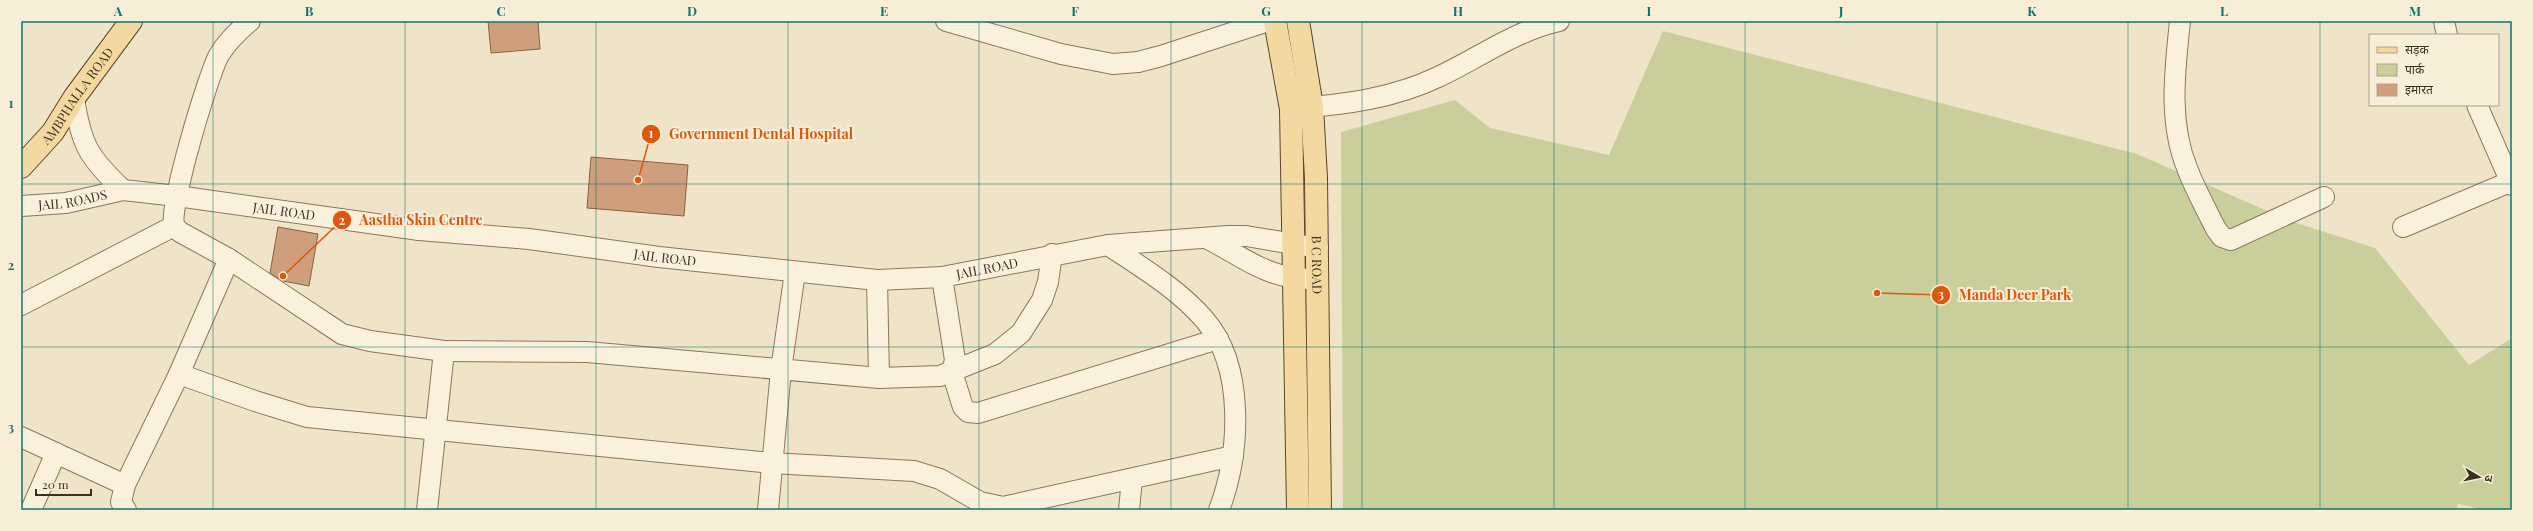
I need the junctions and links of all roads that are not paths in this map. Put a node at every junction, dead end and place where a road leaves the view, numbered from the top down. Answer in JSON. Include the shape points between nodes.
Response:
{"nodes":[{"id":1,"x":130,"y":21,"type":"edge"},
{"id":2,"x":250,"y":21,"type":"edge"},
{"id":3,"x":946,"y":21,"type":"edge"},
{"id":4,"x":1268,"y":21,"type":"edge"},
{"id":5,"x":1275,"y":21,"type":"edge"},
{"id":6,"x":1298,"y":21,"type":"edge"},
{"id":7,"x":1559,"y":21,"type":"edge"},
{"id":8,"x":2180,"y":21,"type":"edge"},
{"id":9,"x":2444,"y":21,"type":"edge"},
{"id":10,"x":2447,"y":34,"type":"edge"},
{"id":11,"x":74,"y":98,"type":"junction"},
{"id":12,"x":2477,"y":106,"type":"edge"},
{"id":13,"x":1302,"y":108,"type":"junction"},
{"id":14,"x":21,"y":167,"type":"edge"},
{"id":15,"x":2512,"y":183,"type":"edge"},
{"id":16,"x":123,"y":190,"type":"junction"},
{"id":17,"x":177,"y":196,"type":"junction"},
{"id":18,"x":2324,"y":198,"type":"dead end"},
{"id":19,"x":21,"y":206,"type":"edge"},
{"id":20,"x":174,"y":226,"type":"junction"},
{"id":21,"x":2403,"y":227,"type":"dead end"},
{"id":22,"x":1206,"y":238,"type":"junction"},
{"id":23,"x":1108,"y":245,"type":"junction"},
{"id":24,"x":1294,"y":245,"type":"junction"},
{"id":25,"x":1318,"y":248,"type":"junction"},
{"id":26,"x":1052,"y":254,"type":"junction"},
{"id":27,"x":228,"y":259,"type":"junction"},
{"id":28,"x":795,"y":272,"type":"junction"},
{"id":29,"x":942,"y":277,"type":"junction"},
{"id":30,"x":1294,"y":279,"type":"junction"},
{"id":31,"x":1318,"y":279,"type":"junction"},
{"id":32,"x":877,"y":280,"type":"junction"},
{"id":33,"x":21,"y":305,"type":"edge"},
{"id":34,"x":1218,"y":339,"type":"junction"},
{"id":35,"x":444,"y":351,"type":"junction"},
{"id":36,"x":781,"y":370,"type":"junction"},
{"id":37,"x":952,"y":372,"type":"junction"},
{"id":38,"x":179,"y":374,"type":"junction"},
{"id":39,"x":879,"y":378,"type":"junction"},
{"id":40,"x":436,"y":428,"type":"junction"},
{"id":41,"x":21,"y":437,"type":"edge"},
{"id":42,"x":56,"y":453,"type":"junction"},
{"id":43,"x":1233,"y":456,"type":"junction"},
{"id":44,"x":772,"y":463,"type":"junction"},
{"id":45,"x":1132,"y":479,"type":"junction"},
{"id":46,"x":125,"y":485,"type":"junction"},
{"id":47,"x":1044,"y":505,"type":"edge"},
{"id":48,"x":31,"y":510,"type":"edge"},
{"id":49,"x":126,"y":510,"type":"edge"},
{"id":50,"x":427,"y":510,"type":"edge"},
{"id":51,"x":768,"y":510,"type":"edge"},
{"id":52,"x":1129,"y":510,"type":"edge"},
{"id":53,"x":1219,"y":510,"type":"edge"},
{"id":54,"x":1298,"y":510,"type":"edge"},
{"id":55,"x":1320,"y":510,"type":"edge"}],
"edges":[{"from":1,"to":11,"type":"main road","name":"AMBPHALLA ROAD"},
{"from":2,"to":17,"type":"street","via":[[238,31],[220,55],[207,82]]},
{"from":3,"to":4,"type":"street","via":[[1061,54],[1113,64],[1161,56]]},
{"from":5,"to":13,"type":"main road"},
{"from":6,"to":13,"type":"main road","name":"B C ROAD"},
{"from":7,"to":13,"type":"street","via":[[1519,33],[1438,77],[1411,88],[1354,102]]},
{"from":8,"to":18,"type":"street","via":[[2173,91],[2180,144],[2186,168],[2222,237],[2231,240]]},
{"from":9,"to":10,"type":"street"},
{"from":11,"to":14,"type":"main road","name":"AMBPHALLA ROAD","via":[[53,132]]},
{"from":11,"to":16,"type":"street","via":[[81,136],[88,152],[99,167]]},
{"from":12,"to":15,"type":"street"},
{"from":13,"to":24,"type":"main road"},
{"from":13,"to":25,"type":"main road","name":"B C ROAD"},
{"from":15,"to":21,"type":"street"},
{"from":16,"to":17,"type":"street","name":"JAIL ROAD"},
{"from":16,"to":19,"type":"street","name":"JAIL ROADS","via":[[66,203]]},
{"from":17,"to":20,"type":"street"},
{"from":17,"to":28,"type":"street","name":"JAIL ROAD","via":[[419,230],[529,240]]},
{"from":20,"to":27,"type":"street","via":[[185,236]]},
{"from":20,"to":33,"type":"street"},
{"from":22,"to":23,"type":"street","name":"JAIL ROAD"},
{"from":22,"to":24,"type":"street","name":"JAIL ROAD","via":[[1246,236]]},
{"from":22,"to":30,"type":"street","via":[[1264,271]]},
{"from":23,"to":26,"type":"street","name":"JAIL ROAD"},
{"from":23,"to":34,"type":"street","via":[[1190,305],[1205,319]]},
{"from":24,"to":25,"type":"street","name":"JAIL ROAD"},
{"from":24,"to":30,"type":"main road"},
{"from":25,"to":31,"type":"main road","name":"B C ROAD"},
{"from":26,"to":29,"type":"street","name":"JAIL ROAD"},
{"from":26,"to":37,"type":"street","via":[[1048,282],[1042,300],[1021,333],[994,354]]},
{"from":27,"to":35,"type":"street","via":[[330,329],[370,341]]},
{"from":27,"to":38,"type":"street"},
{"from":28,"to":32,"type":"street","name":"JAIL ROAD"},
{"from":28,"to":36,"type":"street"},
{"from":29,"to":32,"type":"street","name":"JAIL ROAD"},
{"from":29,"to":37,"type":"street","via":[[955,360]]},
{"from":30,"to":31,"type":"street"},
{"from":30,"to":54,"type":"main road"},
{"from":31,"to":55,"type":"main road","name":"B C ROAD"},
{"from":32,"to":39,"type":"street"},
{"from":34,"to":37,"type":"street","via":[[978,413],[968,412],[963,407]]},
{"from":34,"to":43,"type":"street","via":[[1229,368],[1235,402]]},
{"from":35,"to":36,"type":"street","via":[[587,352]]},
{"from":35,"to":40,"type":"street"},
{"from":36,"to":39,"type":"street"},
{"from":36,"to":44,"type":"street"},
{"from":37,"to":39,"type":"street","via":[[924,378]]},
{"from":38,"to":40,"type":"street","via":[[255,402],[307,417]]},
{"from":38,"to":46,"type":"street"},
{"from":40,"to":44,"type":"street"},
{"from":40,"to":50,"type":"street"},
{"from":41,"to":42,"type":"street"},
{"from":42,"to":46,"type":"street"},
{"from":42,"to":48,"type":"street"},
{"from":43,"to":45,"type":"street"},
{"from":43,"to":53,"type":"street"},
{"from":44,"to":47,"type":"street","via":[[914,471],[940,479],[992,506]]},
{"from":44,"to":51,"type":"street"},
{"from":45,"to":47,"type":"street"},
{"from":45,"to":52,"type":"street"},
{"from":46,"to":49,"type":"street","via":[[121,502]]}]}
